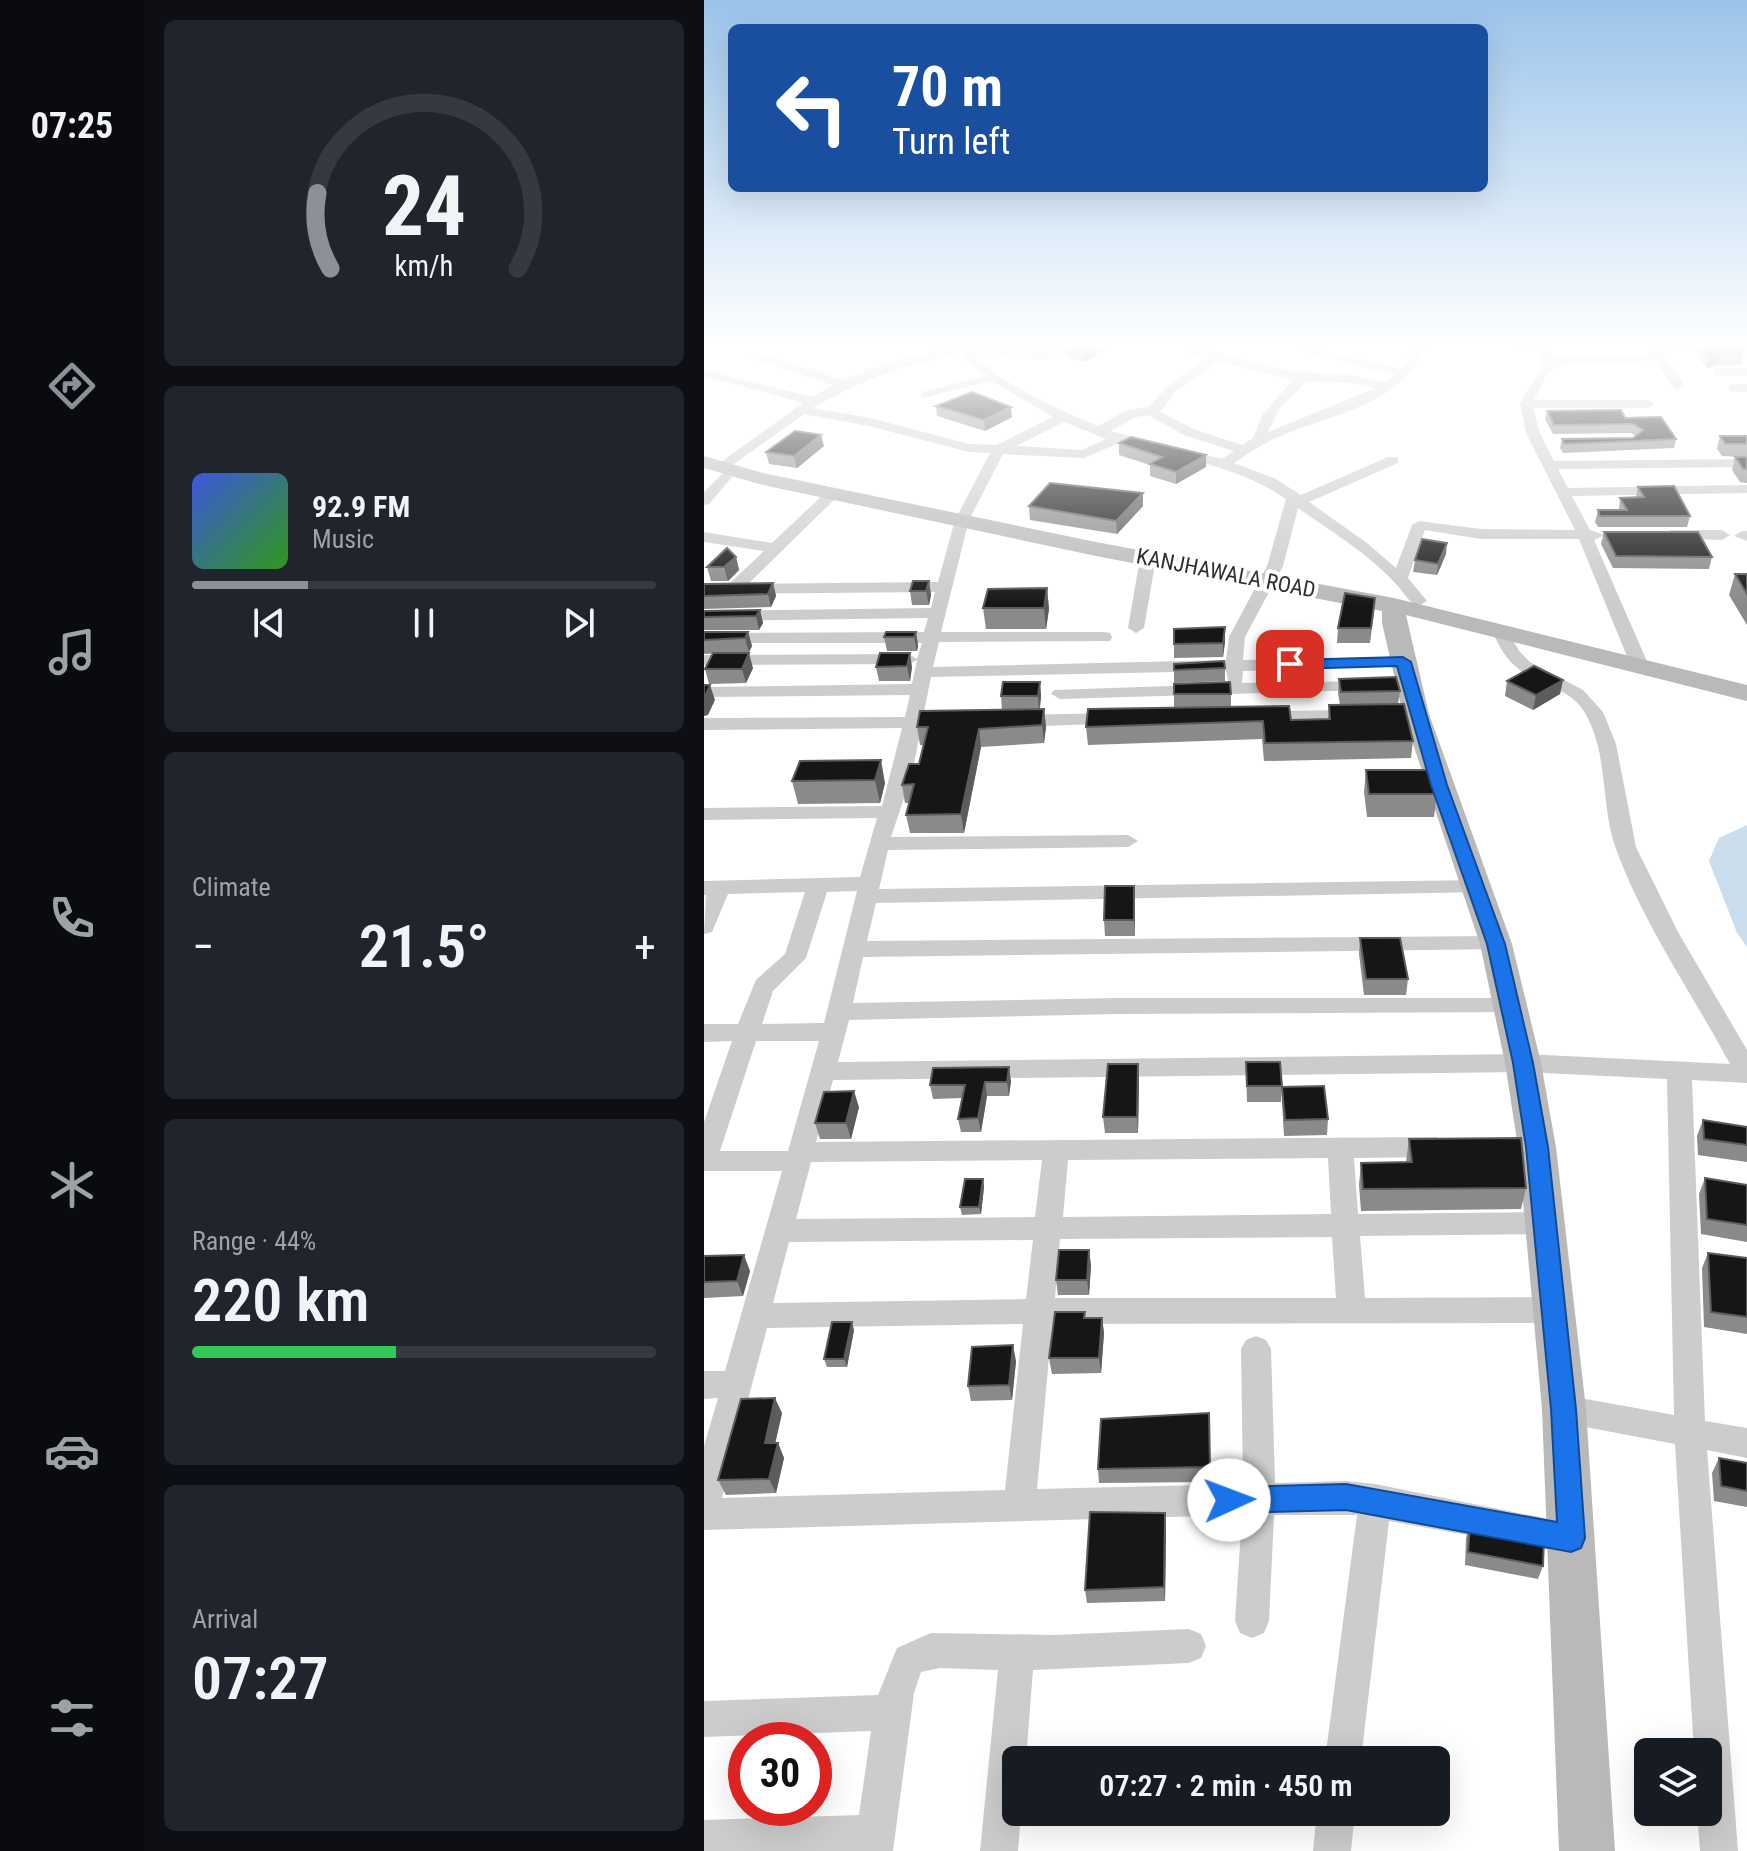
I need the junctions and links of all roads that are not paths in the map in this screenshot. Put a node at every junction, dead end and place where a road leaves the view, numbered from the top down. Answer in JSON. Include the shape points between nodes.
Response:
{"nodes":[{"id":1,"x":763,"y":432,"type":"edge"},
{"id":2,"x":906,"y":432,"type":"edge"},
{"id":3,"x":1033,"y":432,"type":"edge"},
{"id":4,"x":1099,"y":432,"type":"edge"},
{"id":5,"x":1191,"y":432,"type":"edge"},
{"id":6,"x":1261,"y":432,"type":"edge"},
{"id":7,"x":1278,"y":432,"type":"edge"},
{"id":8,"x":1533,"y":432,"type":"edge"},
{"id":9,"x":1118,"y":439,"type":"junction"},
{"id":10,"x":1260,"y":439,"type":"junction"},
{"id":11,"x":1552,"y":440,"type":"dead end"},
{"id":12,"x":1537,"y":441,"type":"junction"},
{"id":13,"x":998,"y":450,"type":"junction"},
{"id":14,"x":1245,"y":450,"type":"junction"},
{"id":15,"x":1393,"y":460,"type":"dead end"},
{"id":16,"x":714,"y":461,"type":"edge"},
{"id":17,"x":1747,"y":463,"type":"edge"},
{"id":18,"x":1224,"y":464,"type":"junction"},
{"id":19,"x":1550,"y":465,"type":"junction"},
{"id":20,"x":1747,"y":489,"type":"edge"},
{"id":21,"x":1564,"y":492,"type":"junction"},
{"id":22,"x":833,"y":493,"type":"junction"},
{"id":23,"x":1297,"y":499,"type":"junction"},
{"id":24,"x":704,"y":501,"type":"edge"},
{"id":25,"x":964,"y":516,"type":"junction"},
{"id":26,"x":1585,"y":535,"type":"junction"},
{"id":27,"x":1616,"y":535,"type":"edge"},
{"id":28,"x":1661,"y":535,"type":"edge"},
{"id":29,"x":1722,"y":535,"type":"dead end"},
{"id":30,"x":704,"y":537,"type":"edge"},
{"id":31,"x":774,"y":548,"type":"junction"},
{"id":32,"x":1148,"y":558,"type":"junction"},
{"id":33,"x":1269,"y":576,"type":"junction"},
{"id":34,"x":944,"y":587,"type":"junction"},
{"id":35,"x":787,"y":588,"type":"junction"},
{"id":36,"x":704,"y":589,"type":"edge"},
{"id":37,"x":733,"y":589,"type":"junction"},
{"id":38,"x":1404,"y":595,"type":"junction"},
{"id":39,"x":939,"y":613,"type":"junction"},
{"id":40,"x":775,"y":615,"type":"junction"},
{"id":41,"x":704,"y":616,"type":"edge"},
{"id":42,"x":1136,"y":628,"type":"dead end"},
{"id":43,"x":1500,"y":631,"type":"junction"},
{"id":44,"x":766,"y":637,"type":"junction"},
{"id":45,"x":1104,"y":637,"type":"dead end"},
{"id":46,"x":704,"y":638,"type":"edge"},
{"id":47,"x":754,"y":659,"type":"junction"},
{"id":48,"x":704,"y":660,"type":"edge"},
{"id":49,"x":1639,"y":660,"type":"junction"},
{"id":50,"x":926,"y":664,"type":"junction"},
{"id":51,"x":1233,"y":665,"type":"junction"},
{"id":52,"x":1090,"y":668,"type":"junction"},
{"id":53,"x":1747,"y":683,"type":"edge"},
{"id":54,"x":704,"y":692,"type":"edge"},
{"id":55,"x":1087,"y":693,"type":"junction"},
{"id":56,"x":1747,"y":693,"type":"edge"},
{"id":57,"x":1060,"y":694,"type":"dead end"},
{"id":58,"x":1403,"y":697,"type":"junction"},
{"id":59,"x":1239,"y":703,"type":"junction"},
{"id":60,"x":1131,"y":719,"type":"edge"},
{"id":61,"x":945,"y":721,"type":"edge"},
{"id":62,"x":1005,"y":721,"type":"edge"},
{"id":63,"x":915,"y":722,"type":"junction"},
{"id":64,"x":704,"y":724,"type":"edge"},
{"id":65,"x":1083,"y":729,"type":"junction"},
{"id":66,"x":889,"y":812,"type":"junction"},
{"id":67,"x":704,"y":814,"type":"edge"},
{"id":68,"x":1128,"y":841,"type":"dead end"},
{"id":69,"x":879,"y":844,"type":"junction"},
{"id":70,"x":818,"y":886,"type":"junction"},
{"id":71,"x":1477,"y":887,"type":"junction"},
{"id":72,"x":712,"y":888,"type":"edge"},
{"id":73,"x":867,"y":890,"type":"junction"},
{"id":74,"x":704,"y":927,"type":"edge"},
{"id":75,"x":1496,"y":944,"type":"junction"},
{"id":76,"x":853,"y":949,"type":"junction"},
{"id":77,"x":1510,"y":1006,"type":"junction"},
{"id":78,"x":836,"y":1022,"type":"junction"},
{"id":79,"x":704,"y":1033,"type":"edge"},
{"id":80,"x":748,"y":1033,"type":"junction"},
{"id":81,"x":1523,"y":1063,"type":"junction"},
{"id":82,"x":822,"y":1071,"type":"junction"},
{"id":83,"x":1679,"y":1071,"type":"junction"},
{"id":84,"x":1747,"y":1073,"type":"edge"},
{"id":85,"x":1340,"y":1147,"type":"junction"},
{"id":86,"x":1461,"y":1147,"type":"edge"},
{"id":87,"x":1056,"y":1149,"type":"junction"},
{"id":88,"x":799,"y":1156,"type":"junction"},
{"id":89,"x":704,"y":1160,"type":"edge"},
{"id":90,"x":1545,"y":1223,"type":"junction"},
{"id":91,"x":1347,"y":1226,"type":"junction"},
{"id":92,"x":1048,"y":1229,"type":"junction"},
{"id":93,"x":778,"y":1231,"type":"junction"},
{"id":94,"x":1351,"y":1309,"type":"junction"},
{"id":95,"x":1554,"y":1310,"type":"junction"},
{"id":96,"x":1040,"y":1311,"type":"junction"},
{"id":97,"x":755,"y":1316,"type":"junction"},
{"id":98,"x":1256,"y":1349,"type":"dead end"},
{"id":99,"x":737,"y":1384,"type":"junction"},
{"id":100,"x":704,"y":1385,"type":"edge"},
{"id":101,"x":1564,"y":1409,"type":"junction"},
{"id":102,"x":1690,"y":1432,"type":"junction"},
{"id":103,"x":1747,"y":1443,"type":"edge"},
{"id":104,"x":1259,"y":1499,"type":"junction"},
{"id":105,"x":1375,"y":1500,"type":"junction"},
{"id":106,"x":704,"y":1503,"type":"edge"},
{"id":107,"x":1019,"y":1506,"type":"junction"},
{"id":108,"x":704,"y":1514,"type":"edge"},
{"id":109,"x":1571,"y":1538,"type":"junction"},
{"id":110,"x":1252,"y":1621,"type":"dead end"},
{"id":111,"x":1189,"y":1646,"type":"dead end"},
{"id":112,"x":1017,"y":1654,"type":"junction"},
{"id":113,"x":892,"y":1712,"type":"junction"},
{"id":114,"x":704,"y":1719,"type":"edge"},
{"id":115,"x":1345,"y":1746,"type":"edge"},
{"id":116,"x":1335,"y":1826,"type":"edge"},
{"id":117,"x":704,"y":1839,"type":"edge"},
{"id":118,"x":875,"y":1842,"type":"edge"},
{"id":119,"x":999,"y":1851,"type":"edge"},
{"id":120,"x":1332,"y":1851,"type":"edge"},
{"id":121,"x":1587,"y":1851,"type":"edge"},
{"id":122,"x":1719,"y":1851,"type":"edge"}],
"edges":[{"from":1,"to":16,"type":"street"},
{"from":2,"to":13,"type":"street"},
{"from":3,"to":13,"type":"street"},
{"from":4,"to":9,"type":"street"},
{"from":5,"to":14,"type":"street"},
{"from":6,"to":10,"type":"street"},
{"from":7,"to":10,"type":"street"},
{"from":8,"to":12,"type":"street"},
{"from":9,"to":13,"type":"street","via":[[1084,454]]},
{"from":9,"to":18,"type":"street"},
{"from":10,"to":14,"type":"street"},
{"from":11,"to":12,"type":"street"},
{"from":12,"to":19,"type":"street"},
{"from":13,"to":25,"type":"street"},
{"from":14,"to":18,"type":"street"},
{"from":15,"to":23,"type":"street"},
{"from":16,"to":22,"type":"main road","name":"KANJHAWALA ROAD"},
{"from":16,"to":24,"type":"street"},
{"from":16,"to":25,"type":"main road","name":"KANJHAWALA ROAD"},
{"from":17,"to":19,"type":"street"},
{"from":18,"to":23,"type":"street","via":[[1255,474]]},
{"from":19,"to":21,"type":"street"},
{"from":20,"to":21,"type":"street"},
{"from":21,"to":26,"type":"street"},
{"from":22,"to":25,"type":"main road","name":"KANJHAWALA ROAD"},
{"from":22,"to":31,"type":"street"},
{"from":23,"to":33,"type":"street"},
{"from":23,"to":38,"type":"street","via":[[1362,546]]},
{"from":25,"to":32,"type":"main road","name":"KANJHAWALA ROAD"},
{"from":25,"to":33,"type":"main road","name":"KANJHAWALA ROAD"},
{"from":25,"to":34,"type":"street"},
{"from":26,"to":27,"type":"street"},
{"from":26,"to":38,"type":"street","via":[[1481,534],[1419,525]]},
{"from":26,"to":49,"type":"street"},
{"from":28,"to":29,"type":"street"},
{"from":30,"to":31,"type":"street"},
{"from":31,"to":37,"type":"street"},
{"from":32,"to":33,"type":"main road","name":"KANJHAWALA ROAD"},
{"from":32,"to":42,"type":"street"},
{"from":33,"to":38,"type":"main road","name":"KANJHAWALA ROAD"},
{"from":33,"to":51,"type":"street","via":[[1237,637]]},
{"from":34,"to":35,"type":"street"},
{"from":34,"to":39,"type":"street"},
{"from":35,"to":37,"type":"street"},
{"from":35,"to":40,"type":"street"},
{"from":36,"to":37,"type":"street"},
{"from":38,"to":43,"type":"main road","name":"KANJHAWALA ROAD"},
{"from":38,"to":49,"type":"main road","name":"KANJHAWALA ROAD"},
{"from":38,"to":58,"type":"main road","via":[[1393,615]]},
{"from":39,"to":40,"type":"street"},
{"from":39,"to":50,"type":"street"},
{"from":40,"to":41,"type":"street"},
{"from":40,"to":44,"type":"street"},
{"from":43,"to":49,"type":"main road","name":"KANJHAWALA ROAD"},
{"from":43,"to":84,"type":"street","via":[[1515,658],[1568,686],[1592,709],[1605,737],[1626,848]]},
{"from":44,"to":46,"type":"street"},
{"from":44,"to":47,"type":"street"},
{"from":44,"to":50,"type":"street"},
{"from":45,"to":50,"type":"street"},
{"from":47,"to":48,"type":"street"},
{"from":47,"to":50,"type":"street"},
{"from":49,"to":53,"type":"main road","name":"KANJHAWALA ROAD"},
{"from":49,"to":56,"type":"main road","name":"KANJHAWALA ROAD"},
{"from":50,"to":52,"type":"street"},
{"from":50,"to":54,"type":"street"},
{"from":50,"to":63,"type":"street"},
{"from":51,"to":52,"type":"street"},
{"from":51,"to":58,"type":"street"},
{"from":51,"to":59,"type":"street"},
{"from":52,"to":55,"type":"street"},
{"from":55,"to":57,"type":"street"},
{"from":55,"to":59,"type":"street"},
{"from":55,"to":65,"type":"street"},
{"from":58,"to":59,"type":"street"},
{"from":58,"to":59,"type":"street"},
{"from":58,"to":71,"type":"main road"},
{"from":60,"to":65,"type":"street"},
{"from":61,"to":63,"type":"street"},
{"from":62,"to":65,"type":"street"},
{"from":63,"to":64,"type":"street"},
{"from":63,"to":66,"type":"street"},
{"from":66,"to":67,"type":"street"},
{"from":66,"to":69,"type":"street"},
{"from":68,"to":69,"type":"street"},
{"from":69,"to":73,"type":"street"},
{"from":70,"to":72,"type":"street"},
{"from":70,"to":73,"type":"street"},
{"from":70,"to":80,"type":"street","via":[[795,958],[764,986]]},
{"from":71,"to":73,"type":"street"},
{"from":71,"to":75,"type":"main road"},
{"from":72,"to":74,"type":"street"},
{"from":73,"to":76,"type":"street"},
{"from":75,"to":76,"type":"street"},
{"from":75,"to":77,"type":"main road"},
{"from":76,"to":78,"type":"street"},
{"from":77,"to":78,"type":"street","via":[[1117,1006]]},
{"from":77,"to":81,"type":"main road"},
{"from":78,"to":80,"type":"street"},
{"from":78,"to":82,"type":"street"},
{"from":79,"to":80,"type":"street"},
{"from":80,"to":89,"type":"street"},
{"from":81,"to":82,"type":"street"},
{"from":81,"to":83,"type":"street"},
{"from":81,"to":90,"type":"main road","via":[[1522,1147]]},
{"from":82,"to":88,"type":"street"},
{"from":83,"to":84,"type":"street"},
{"from":83,"to":102,"type":"street"},
{"from":85,"to":86,"type":"street"},
{"from":85,"to":87,"type":"street"},
{"from":85,"to":91,"type":"street"},
{"from":87,"to":88,"type":"street"},
{"from":87,"to":92,"type":"street"},
{"from":88,"to":89,"type":"street"},
{"from":88,"to":93,"type":"street"},
{"from":90,"to":91,"type":"street"},
{"from":90,"to":95,"type":"main road"},
{"from":91,"to":92,"type":"street"},
{"from":91,"to":94,"type":"street"},
{"from":92,"to":93,"type":"street"},
{"from":92,"to":96,"type":"street"},
{"from":93,"to":97,"type":"street"},
{"from":94,"to":95,"type":"street"},
{"from":94,"to":96,"type":"street"},
{"from":95,"to":101,"type":"main road"},
{"from":96,"to":97,"type":"street"},
{"from":96,"to":107,"type":"street"},
{"from":97,"to":99,"type":"street"},
{"from":98,"to":104,"type":"street"},
{"from":99,"to":100,"type":"street"},
{"from":99,"to":106,"type":"street"},
{"from":101,"to":102,"type":"street"},
{"from":101,"to":109,"type":"main road"},
{"from":102,"to":103,"type":"street"},
{"from":102,"to":122,"type":"street"},
{"from":104,"to":105,"type":"street"},
{"from":104,"to":107,"type":"street"},
{"from":104,"to":110,"type":"street"},
{"from":105,"to":109,"type":"street"},
{"from":105,"to":115,"type":"street"},
{"from":107,"to":108,"type":"street"},
{"from":109,"to":121,"type":"main road"},
{"from":111,"to":112,"type":"street"},
{"from":112,"to":113,"type":"street","via":[[916,1655],[900,1676]]},
{"from":112,"to":119,"type":"street"},
{"from":113,"to":114,"type":"street"},
{"from":113,"to":118,"type":"street"},
{"from":116,"to":120,"type":"street"},
{"from":117,"to":118,"type":"street"}]}
